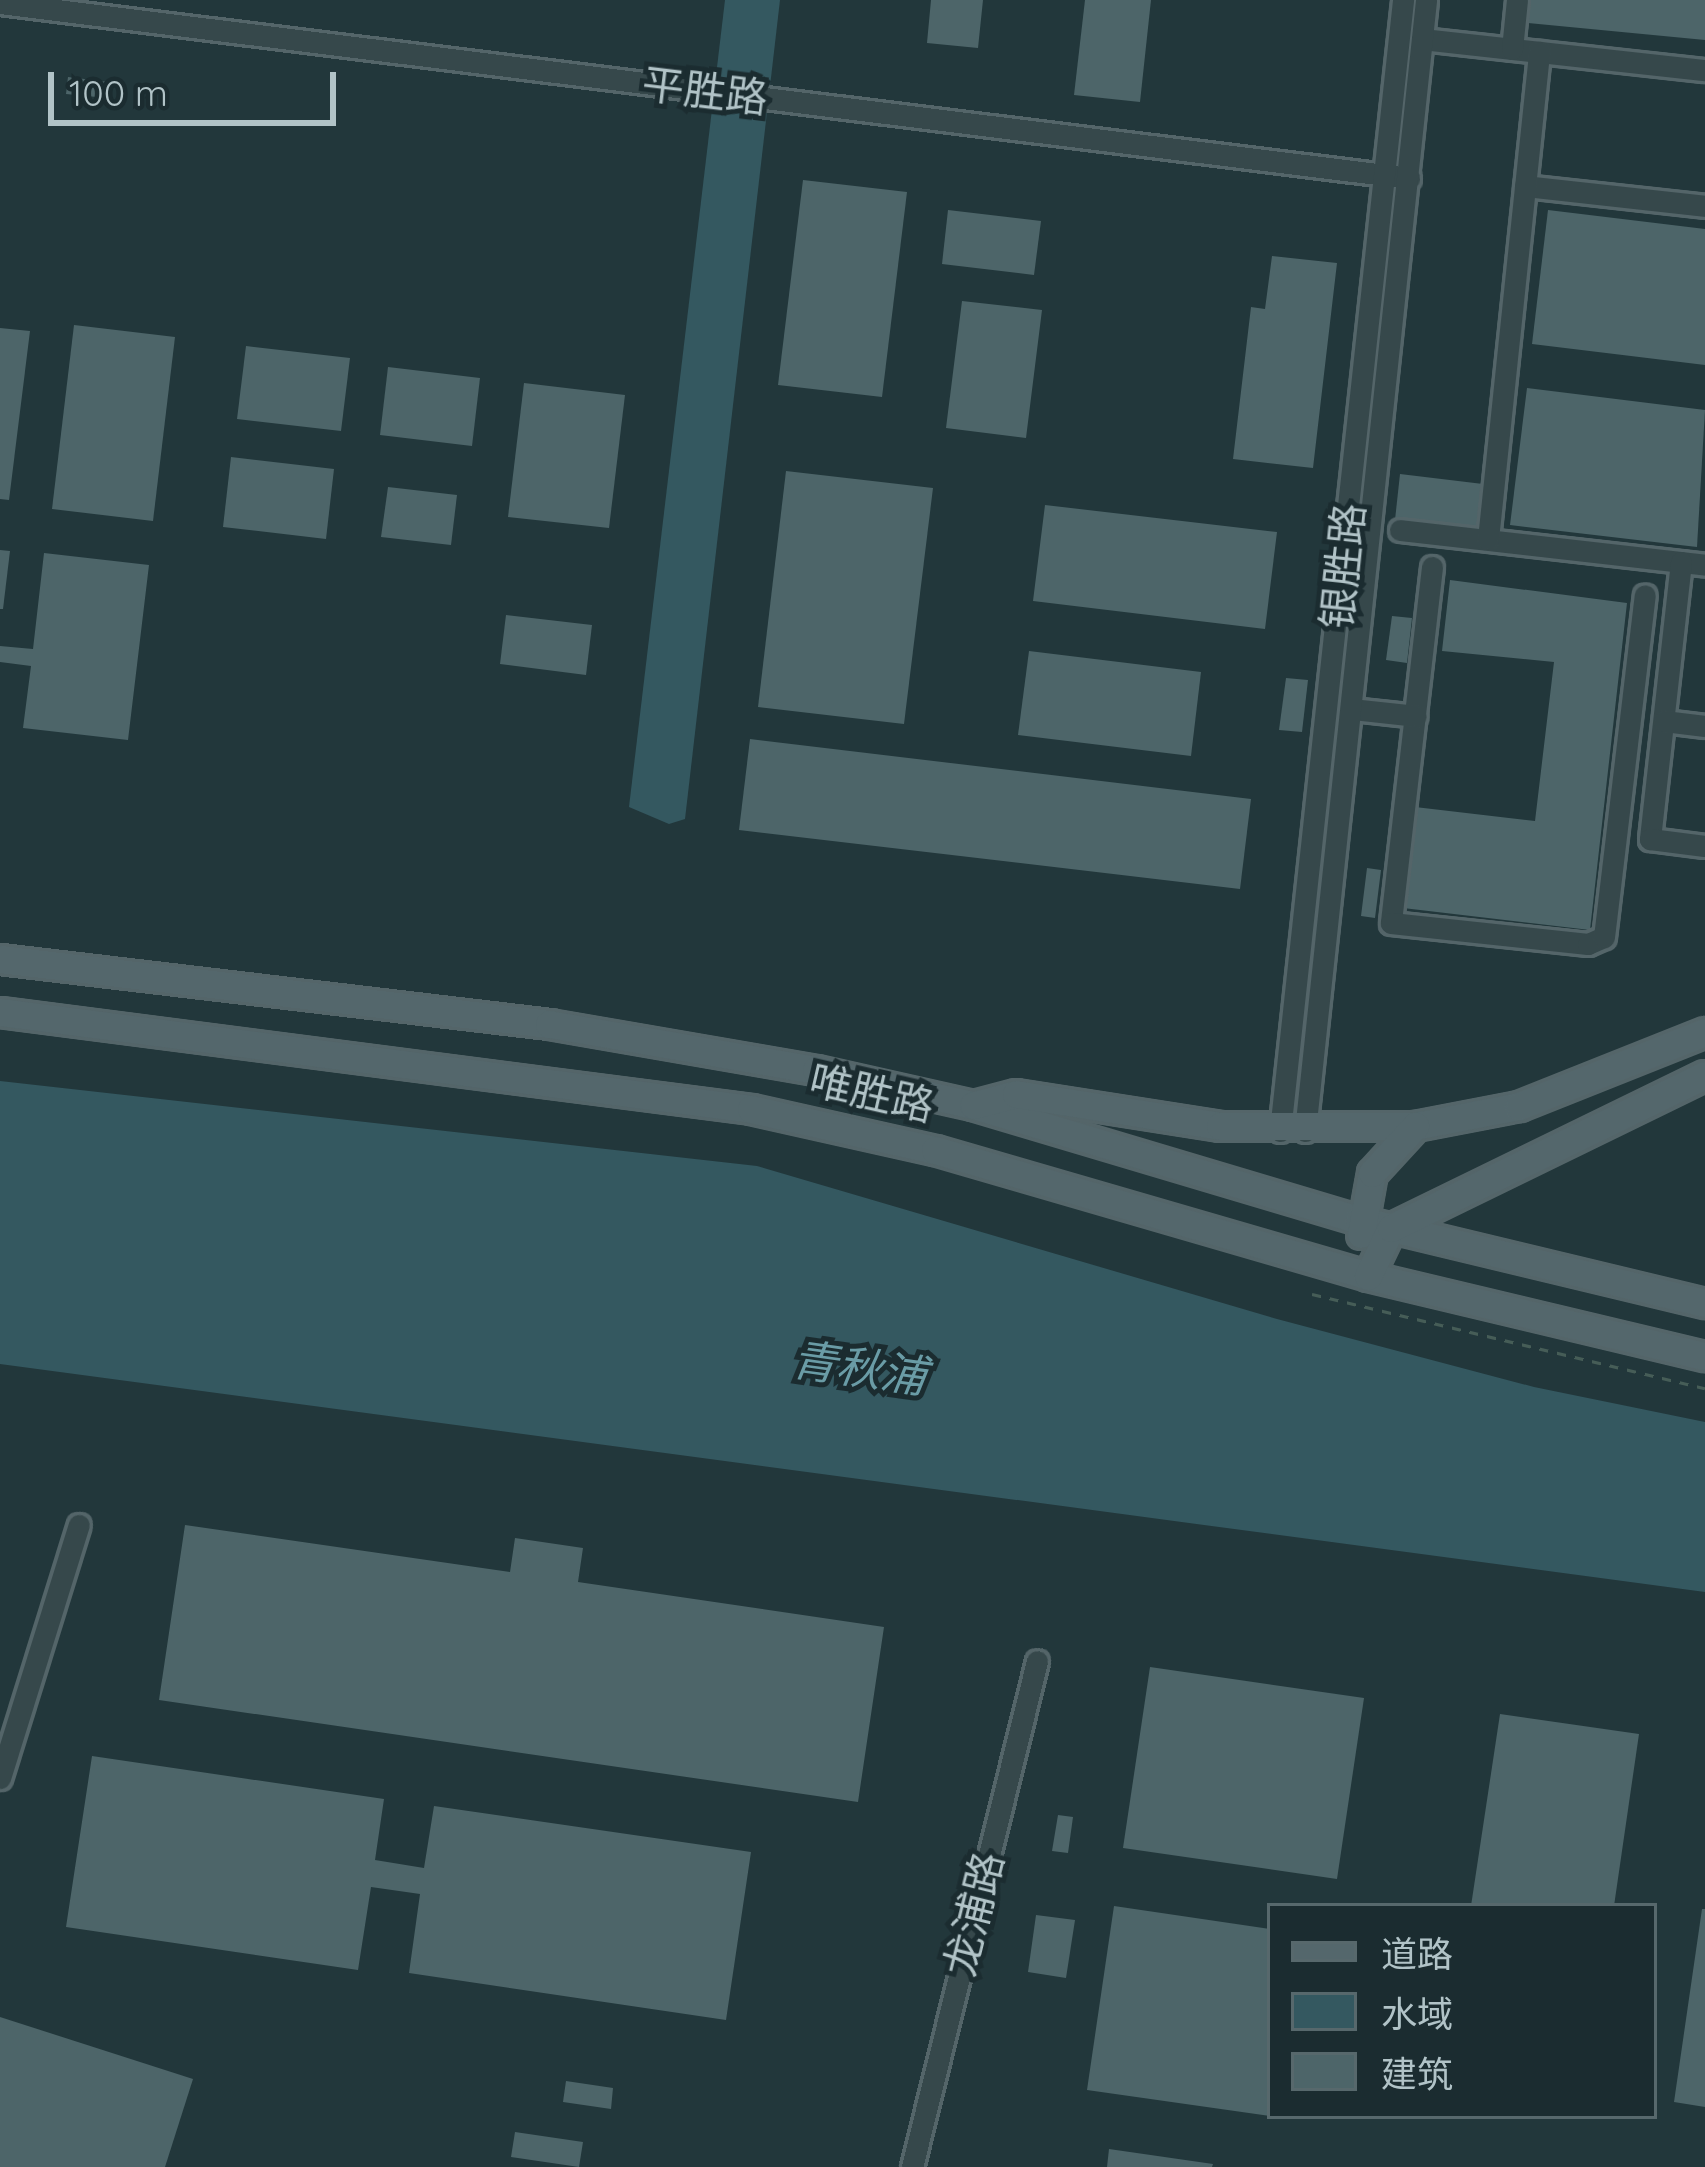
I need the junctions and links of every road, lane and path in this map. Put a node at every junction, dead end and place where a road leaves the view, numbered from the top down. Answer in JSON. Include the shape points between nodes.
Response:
{"nodes":[{"id":1,"x":1402,"y":0,"type":"edge"},
{"id":2,"x":1426,"y":0,"type":"edge"},
{"id":3,"x":1517,"y":0,"type":"edge"},
{"id":4,"x":0,"y":3,"type":"edge"},
{"id":5,"x":1422,"y":40,"type":"junction"},
{"id":6,"x":1512,"y":49,"type":"junction"},
{"id":7,"x":1539,"y":52,"type":"junction"},
{"id":8,"x":1705,"y":70,"type":"edge"},
{"id":9,"x":1384,"y":174,"type":"junction"},
{"id":10,"x":1409,"y":178,"type":"junction"},
{"id":11,"x":1525,"y":186,"type":"junction"},
{"id":12,"x":1705,"y":206,"type":"edge"},
{"id":13,"x":1400,"y":530,"type":"dead end"},
{"id":14,"x":1488,"y":539,"type":"junction"},
{"id":15,"x":1681,"y":562,"type":"junction"},
{"id":16,"x":1705,"y":565,"type":"edge"},
{"id":17,"x":1432,"y":567,"type":"dead end"},
{"id":18,"x":1645,"y":595,"type":"dead end"},
{"id":19,"x":1352,"y":709,"type":"junction"},
{"id":20,"x":1416,"y":716,"type":"junction"},
{"id":21,"x":1664,"y":721,"type":"junction"},
{"id":22,"x":1705,"y":726,"type":"edge"},
{"id":23,"x":1705,"y":846,"type":"edge"},
{"id":24,"x":0,"y":958,"type":"edge"},
{"id":25,"x":0,"y":1012,"type":"edge"},
{"id":26,"x":1705,"y":1033,"type":"edge"},
{"id":27,"x":1705,"y":1075,"type":"edge"},
{"id":28,"x":973,"y":1105,"type":"junction"},
{"id":29,"x":1414,"y":1126,"type":"junction"},
{"id":30,"x":1293,"y":1131,"type":"junction"},
{"id":31,"x":1359,"y":1220,"type":"junction"},
{"id":32,"x":1390,"y":1228,"type":"junction"},
{"id":33,"x":1368,"y":1276,"type":"junction"},
{"id":34,"x":1312,"y":1294,"type":"dead end"},
{"id":35,"x":1705,"y":1303,"type":"edge"},
{"id":36,"x":1705,"y":1357,"type":"edge"},
{"id":37,"x":1705,"y":1388,"type":"edge"},
{"id":38,"x":80,"y":1525,"type":"dead end"},
{"id":39,"x":1037,"y":1661,"type":"dead end"},
{"id":40,"x":0,"y":1778,"type":"edge"},
{"id":41,"x":912,"y":2167,"type":"edge"}],
"edges":[{"from":1,"to":9,"type":"street","name":"银胜路"},
{"from":2,"to":5,"type":"street","name":"银胜路"},
{"from":3,"to":6,"type":"street"},
{"from":4,"to":9,"type":"street","name":"平胜路"},
{"from":5,"to":6,"type":"street"},
{"from":5,"to":10,"type":"street","name":"银胜路"},
{"from":6,"to":7,"type":"street"},
{"from":7,"to":8,"type":"street"},
{"from":7,"to":11,"type":"street"},
{"from":9,"to":10,"type":"street","name":"平胜路"},
{"from":9,"to":30,"type":"street","name":"银胜路"},
{"from":10,"to":19,"type":"street","name":"银胜路"},
{"from":11,"to":12,"type":"street"},
{"from":11,"to":14,"type":"street"},
{"from":13,"to":14,"type":"street"},
{"from":14,"to":15,"type":"street"},
{"from":15,"to":16,"type":"street"},
{"from":15,"to":21,"type":"street"},
{"from":17,"to":20,"type":"street"},
{"from":18,"to":20,"type":"street","via":[[1610,926],[1596,943],[1391,923]]},
{"from":19,"to":20,"type":"street"},
{"from":19,"to":30,"type":"street","name":"银胜路"},
{"from":21,"to":22,"type":"street"},
{"from":21,"to":23,"type":"street","via":[[1650,839]]},
{"from":24,"to":28,"type":"main road","name":"唯胜路","via":[[549,1024]]},
{"from":25,"to":33,"type":"main road","name":"唯胜路","via":[[751,1109],[935,1150]]},
{"from":26,"to":29,"type":"main road","via":[[1519,1106]]},
{"from":27,"to":32,"type":"main road"},
{"from":28,"to":30,"type":"main road","via":[[1016,1094]]},
{"from":28,"to":31,"type":"main road","name":"唯胜路"},
{"from":29,"to":30,"type":"main road"},
{"from":29,"to":31,"type":"main road","via":[[1372,1173]]},
{"from":31,"to":32,"type":"main road","name":"唯胜路"},
{"from":31,"to":33,"type":"main road"},
{"from":32,"to":33,"type":"main road"},
{"from":32,"to":35,"type":"main road","name":"唯胜路"},
{"from":33,"to":36,"type":"main road","name":"唯胜路"},
{"from":34,"to":37,"type":"path"},
{"from":38,"to":40,"type":"street"},
{"from":39,"to":41,"type":"street","name":"龙浦路"}]}
